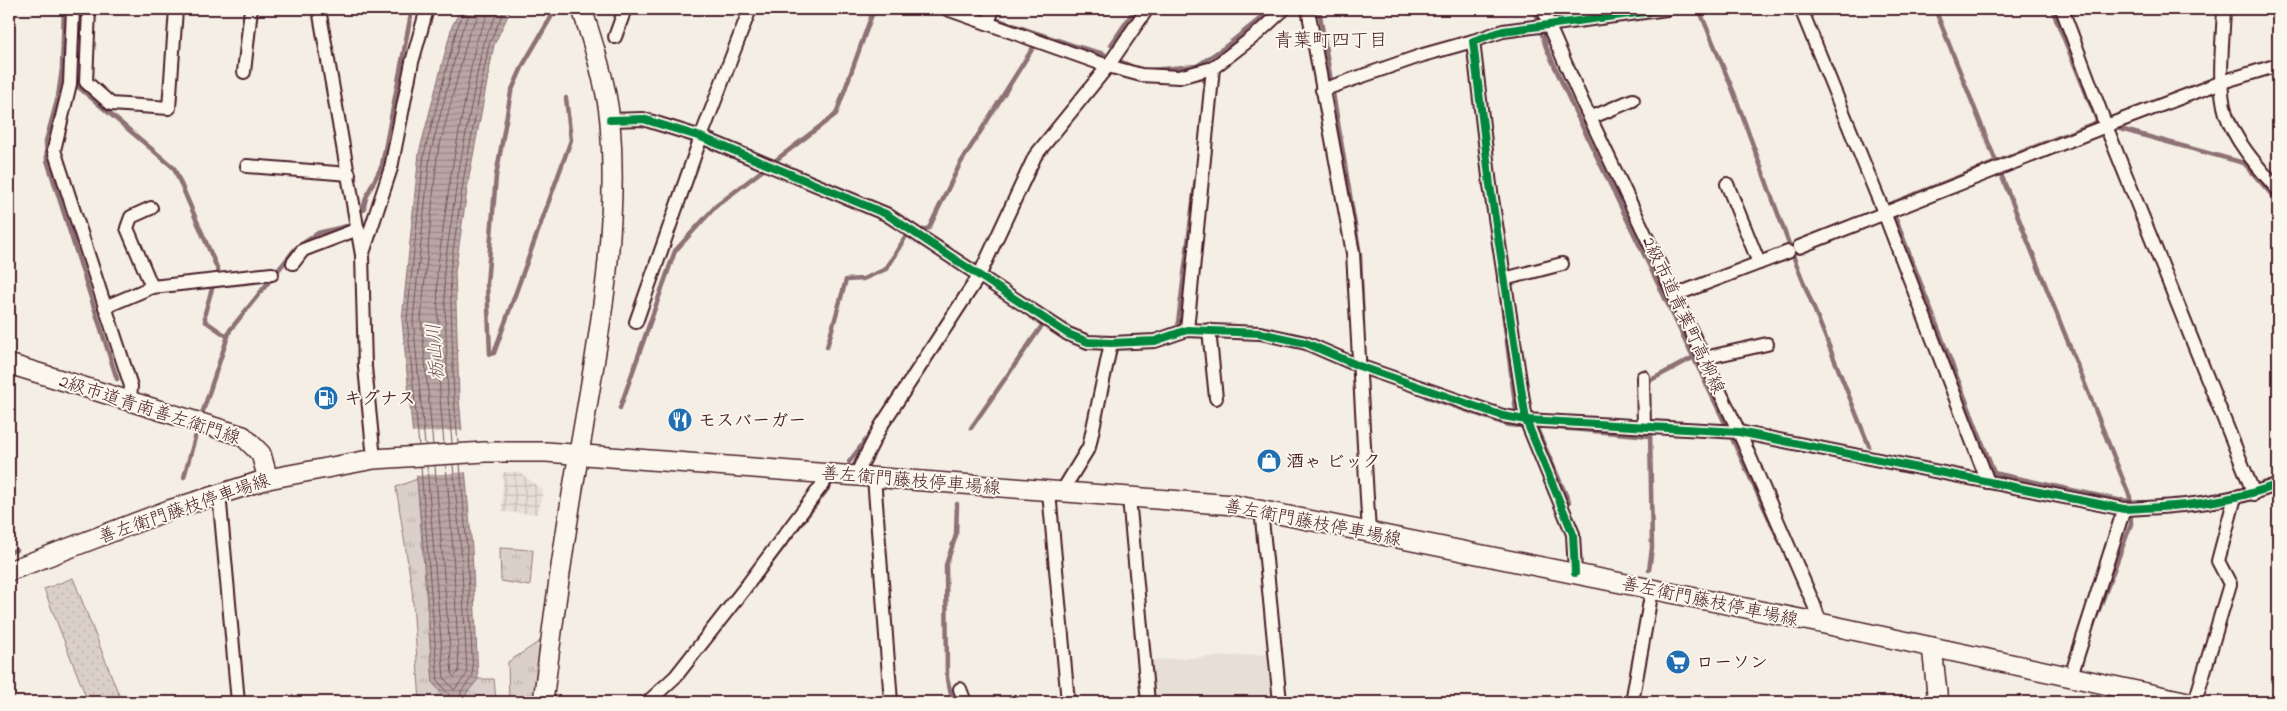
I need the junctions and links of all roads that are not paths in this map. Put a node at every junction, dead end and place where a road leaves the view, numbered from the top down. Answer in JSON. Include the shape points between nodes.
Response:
{"nodes":[{"id":1,"x":73,"y":9,"type":"edge"},
{"id":2,"x":89,"y":9,"type":"edge"},
{"id":3,"x":176,"y":9,"type":"edge"},
{"id":4,"x":251,"y":9,"type":"edge"},
{"id":5,"x":319,"y":9,"type":"edge"},
{"id":6,"x":426,"y":9,"type":"edge"},
{"id":7,"x":582,"y":9,"type":"edge"},
{"id":8,"x":625,"y":9,"type":"edge"},
{"id":9,"x":750,"y":9,"type":"edge"},
{"id":10,"x":946,"y":9,"type":"edge"},
{"id":11,"x":993,"y":9,"type":"edge"},
{"id":12,"x":1147,"y":9,"type":"edge"},
{"id":13,"x":1284,"y":9,"type":"edge"},
{"id":14,"x":1308,"y":9,"type":"edge"},
{"id":15,"x":1544,"y":9,"type":"edge"},
{"id":16,"x":1667,"y":9,"type":"edge"},
{"id":17,"x":1801,"y":9,"type":"edge"},
{"id":18,"x":2062,"y":9,"type":"edge"},
{"id":19,"x":2224,"y":9,"type":"edge"},
{"id":20,"x":988,"y":23,"type":"junction"},
{"id":21,"x":1548,"y":24,"type":"junction"},
{"id":22,"x":615,"y":36,"type":"dead end"},
{"id":23,"x":1473,"y":41,"type":"junction"},
{"id":24,"x":1108,"y":66,"type":"junction"},
{"id":25,"x":2278,"y":66,"type":"edge"},
{"id":26,"x":1213,"y":68,"type":"junction"},
{"id":27,"x":244,"y":72,"type":"dead end"},
{"id":28,"x":2222,"y":82,"type":"junction"},
{"id":29,"x":1322,"y":90,"type":"junction"},
{"id":30,"x":1633,"y":100,"type":"dead end"},
{"id":31,"x":1590,"y":118,"type":"junction"},
{"id":32,"x":610,"y":120,"type":"junction"},
{"id":33,"x":2106,"y":126,"type":"junction"},
{"id":34,"x":701,"y":137,"type":"junction"},
{"id":35,"x":247,"y":166,"type":"dead end"},
{"id":36,"x":349,"y":174,"type":"junction"},
{"id":37,"x":2276,"y":183,"type":"edge"},
{"id":38,"x":1728,"y":184,"type":"dead end"},
{"id":39,"x":151,"y":208,"type":"dead end"},
{"id":40,"x":1885,"y":215,"type":"junction"},
{"id":41,"x":358,"y":229,"type":"junction"},
{"id":42,"x":362,"y":255,"type":"junction"},
{"id":43,"x":293,"y":262,"type":"dead end"},
{"id":44,"x":1759,"y":263,"type":"junction"},
{"id":45,"x":1562,"y":264,"type":"dead end"},
{"id":46,"x":272,"y":274,"type":"dead end"},
{"id":47,"x":979,"y":276,"type":"junction"},
{"id":48,"x":1504,"y":279,"type":"junction"},
{"id":49,"x":152,"y":287,"type":"junction"},
{"id":50,"x":1675,"y":295,"type":"junction"},
{"id":51,"x":105,"y":307,"type":"junction"},
{"id":52,"x":636,"y":322,"type":"dead end"},
{"id":53,"x":1187,"y":330,"type":"junction"},
{"id":54,"x":1209,"y":330,"type":"junction"},
{"id":55,"x":1111,"y":343,"type":"junction"},
{"id":56,"x":1767,"y":344,"type":"dead end"},
{"id":57,"x":1704,"y":358,"type":"junction"},
{"id":58,"x":9,"y":364,"type":"edge"},
{"id":59,"x":1359,"y":366,"type":"junction"},
{"id":60,"x":1643,"y":376,"type":"dead end"},
{"id":61,"x":1216,"y":398,"type":"dead end"},
{"id":62,"x":130,"y":400,"type":"junction"},
{"id":63,"x":1526,"y":420,"type":"junction"},
{"id":64,"x":1644,"y":427,"type":"junction"},
{"id":65,"x":1739,"y":432,"type":"junction"},
{"id":66,"x":579,"y":455,"type":"junction"},
{"id":67,"x":374,"y":459,"type":"junction"},
{"id":68,"x":831,"y":473,"type":"junction"},
{"id":69,"x":865,"y":476,"type":"junction"},
{"id":70,"x":268,"y":479,"type":"junction"},
{"id":71,"x":1988,"y":482,"type":"junction"},
{"id":72,"x":2278,"y":484,"type":"edge"},
{"id":73,"x":1055,"y":492,"type":"junction"},
{"id":74,"x":219,"y":493,"type":"junction"},
{"id":75,"x":2254,"y":494,"type":"junction"},
{"id":76,"x":2235,"y":497,"type":"junction"},
{"id":77,"x":1129,"y":498,"type":"junction"},
{"id":78,"x":1261,"y":509,"type":"junction"},
{"id":79,"x":2124,"y":510,"type":"junction"},
{"id":80,"x":1369,"y":533,"type":"junction"},
{"id":81,"x":9,"y":571,"type":"edge"},
{"id":82,"x":1574,"y":573,"type":"junction"},
{"id":83,"x":1652,"y":590,"type":"junction"},
{"id":84,"x":1820,"y":623,"type":"junction"},
{"id":85,"x":1932,"y":647,"type":"junction"},
{"id":86,"x":2070,"y":676,"type":"junction"},
{"id":87,"x":960,"y":689,"type":"dead end"},
{"id":88,"x":238,"y":702,"type":"edge"},
{"id":89,"x":543,"y":702,"type":"edge"},
{"id":90,"x":648,"y":702,"type":"edge"},
{"id":91,"x":891,"y":702,"type":"edge"},
{"id":92,"x":965,"y":702,"type":"edge"},
{"id":93,"x":1068,"y":702,"type":"edge"},
{"id":94,"x":1148,"y":702,"type":"edge"},
{"id":95,"x":1280,"y":702,"type":"edge"},
{"id":96,"x":1632,"y":702,"type":"edge"},
{"id":97,"x":1938,"y":702,"type":"edge"},
{"id":98,"x":2188,"y":702,"type":"edge"},
{"id":99,"x":2194,"y":702,"type":"edge"}],
"edges":[{"from":1,"to":51,"type":"street","via":[[70,84],[54,150]]},
{"from":2,"to":3,"type":"street","via":[[86,82],[111,104],[169,108]]},
{"from":4,"to":27,"type":"street"},
{"from":5,"to":36,"type":"street"},
{"from":6,"to":42,"type":"street","via":[[391,168]]},
{"from":7,"to":32,"type":"main road","via":[[594,45]]},
{"from":8,"to":22,"type":"street"},
{"from":9,"to":34,"type":"street"},
{"from":10,"to":20,"type":"street"},
{"from":11,"to":20,"type":"street"},
{"from":12,"to":24,"type":"street"},
{"from":13,"to":26,"type":"street"},
{"from":14,"to":29,"type":"street"},
{"from":15,"to":21,"type":"street","name":"2級市道青葉町高柳線"},
{"from":16,"to":21,"type":"street"},
{"from":17,"to":40,"type":"street"},
{"from":18,"to":33,"type":"street"},
{"from":19,"to":28,"type":"street"},
{"from":20,"to":24,"type":"street"},
{"from":21,"to":23,"type":"street","via":[[1503,31]]},
{"from":21,"to":31,"type":"street","name":"2級市道青葉町高柳線"},
{"from":23,"to":29,"type":"street"},
{"from":23,"to":48,"type":"street"},
{"from":24,"to":26,"type":"street","via":[[1141,75],[1178,77]]},
{"from":24,"to":47,"type":"street","via":[[1035,156]]},
{"from":25,"to":28,"type":"street"},
{"from":26,"to":53,"type":"street"},
{"from":28,"to":33,"type":"street"},
{"from":28,"to":37,"type":"street","via":[[2226,114],[2252,160]]},
{"from":29,"to":59,"type":"street","via":[[1353,253]]},
{"from":30,"to":31,"type":"street"},
{"from":31,"to":50,"type":"street","name":"2級市道青葉町高柳線"},
{"from":32,"to":34,"type":"street","via":[[643,119]]},
{"from":32,"to":66,"type":"main road","via":[[609,257]]},
{"from":33,"to":40,"type":"street"},
{"from":33,"to":75,"type":"street"},
{"from":34,"to":47,"type":"street","via":[[886,214]]},
{"from":34,"to":52,"type":"street"},
{"from":35,"to":36,"type":"street"},
{"from":36,"to":41,"type":"street"},
{"from":38,"to":44,"type":"street"},
{"from":39,"to":49,"type":"street","via":[[131,217],[127,228]]},
{"from":40,"to":44,"type":"street"},
{"from":40,"to":71,"type":"street"},
{"from":41,"to":42,"type":"street"},
{"from":41,"to":43,"type":"street","via":[[302,250]]},
{"from":42,"to":67,"type":"street","via":[[365,367]]},
{"from":44,"to":50,"type":"street"},
{"from":45,"to":48,"type":"street"},
{"from":46,"to":49,"type":"street"},
{"from":47,"to":55,"type":"street","via":[[1068,334],[1088,342]]},
{"from":47,"to":69,"type":"street","via":[[881,426]]},
{"from":48,"to":63,"type":"street"},
{"from":49,"to":51,"type":"street"},
{"from":50,"to":57,"type":"street","name":"2級市道青葉町高柳線"},
{"from":51,"to":62,"type":"street","via":[[131,386]]},
{"from":53,"to":54,"type":"street"},
{"from":53,"to":55,"type":"street","via":[[1155,341]]},
{"from":54,"to":59,"type":"street","via":[[1260,333],[1306,343]]},
{"from":54,"to":61,"type":"street"},
{"from":55,"to":73,"type":"street","via":[[1089,447]]},
{"from":56,"to":57,"type":"street"},
{"from":57,"to":65,"type":"street","name":"2級市道青葉町高柳線"},
{"from":58,"to":62,"type":"main road","name":"2級市道青南善左衛門線"},
{"from":59,"to":63,"type":"street","via":[[1503,416]]},
{"from":59,"to":80,"type":"street"},
{"from":60,"to":64,"type":"street"},
{"from":62,"to":70,"type":"main road","name":"2級市道青南善左衛門線","via":[[243,436],[261,454]]},
{"from":63,"to":64,"type":"street"},
{"from":63,"to":82,"type":"street","via":[[1573,534]]},
{"from":64,"to":65,"type":"street"},
{"from":65,"to":71,"type":"street"},
{"from":65,"to":84,"type":"street","name":"2級市道青葉町高柳線"},
{"from":66,"to":67,"type":"main road","name":"善左衛門藤枝停車場線","via":[[485,452]]},
{"from":66,"to":68,"type":"main road","name":"善左衛門藤枝停車場線"},
{"from":66,"to":89,"type":"main road"},
{"from":67,"to":70,"type":"main road","name":"善左衛門藤枝停車場線"},
{"from":68,"to":69,"type":"main road","name":"善左衛門藤枝停車場線"},
{"from":68,"to":90,"type":"street","via":[[676,676]]},
{"from":69,"to":73,"type":"main road","name":"善左衛門藤枝停車場線"},
{"from":69,"to":91,"type":"street"},
{"from":70,"to":74,"type":"main road","name":"善左衛門藤枝停車場線"},
{"from":71,"to":79,"type":"street"},
{"from":72,"to":75,"type":"street"},
{"from":73,"to":77,"type":"main road","name":"善左衛門藤枝停車場線"},
{"from":73,"to":93,"type":"street"},
{"from":74,"to":81,"type":"main road","name":"善左衛門藤枝停車場線"},
{"from":74,"to":88,"type":"street"},
{"from":75,"to":76,"type":"street"},
{"from":76,"to":79,"type":"street"},
{"from":76,"to":99,"type":"street","via":[[2218,562],[2230,584]]},
{"from":77,"to":78,"type":"main road","name":"善左衛門藤枝停車場線"},
{"from":77,"to":94,"type":"street"},
{"from":78,"to":80,"type":"main road","name":"善左衛門藤枝停車場線"},
{"from":78,"to":95,"type":"street"},
{"from":79,"to":86,"type":"street"},
{"from":80,"to":82,"type":"main road","name":"善左衛門藤枝停車場線"},
{"from":82,"to":83,"type":"main road","name":"善左衛門藤枝停車場線"},
{"from":83,"to":84,"type":"main road","name":"善左衛門藤枝停車場線"},
{"from":83,"to":96,"type":"street"},
{"from":84,"to":85,"type":"main road","name":"善左衛門藤枝停車場線"},
{"from":85,"to":86,"type":"main road"},
{"from":85,"to":97,"type":"main road"},
{"from":86,"to":98,"type":"main road"},
{"from":87,"to":92,"type":"street"}]}
